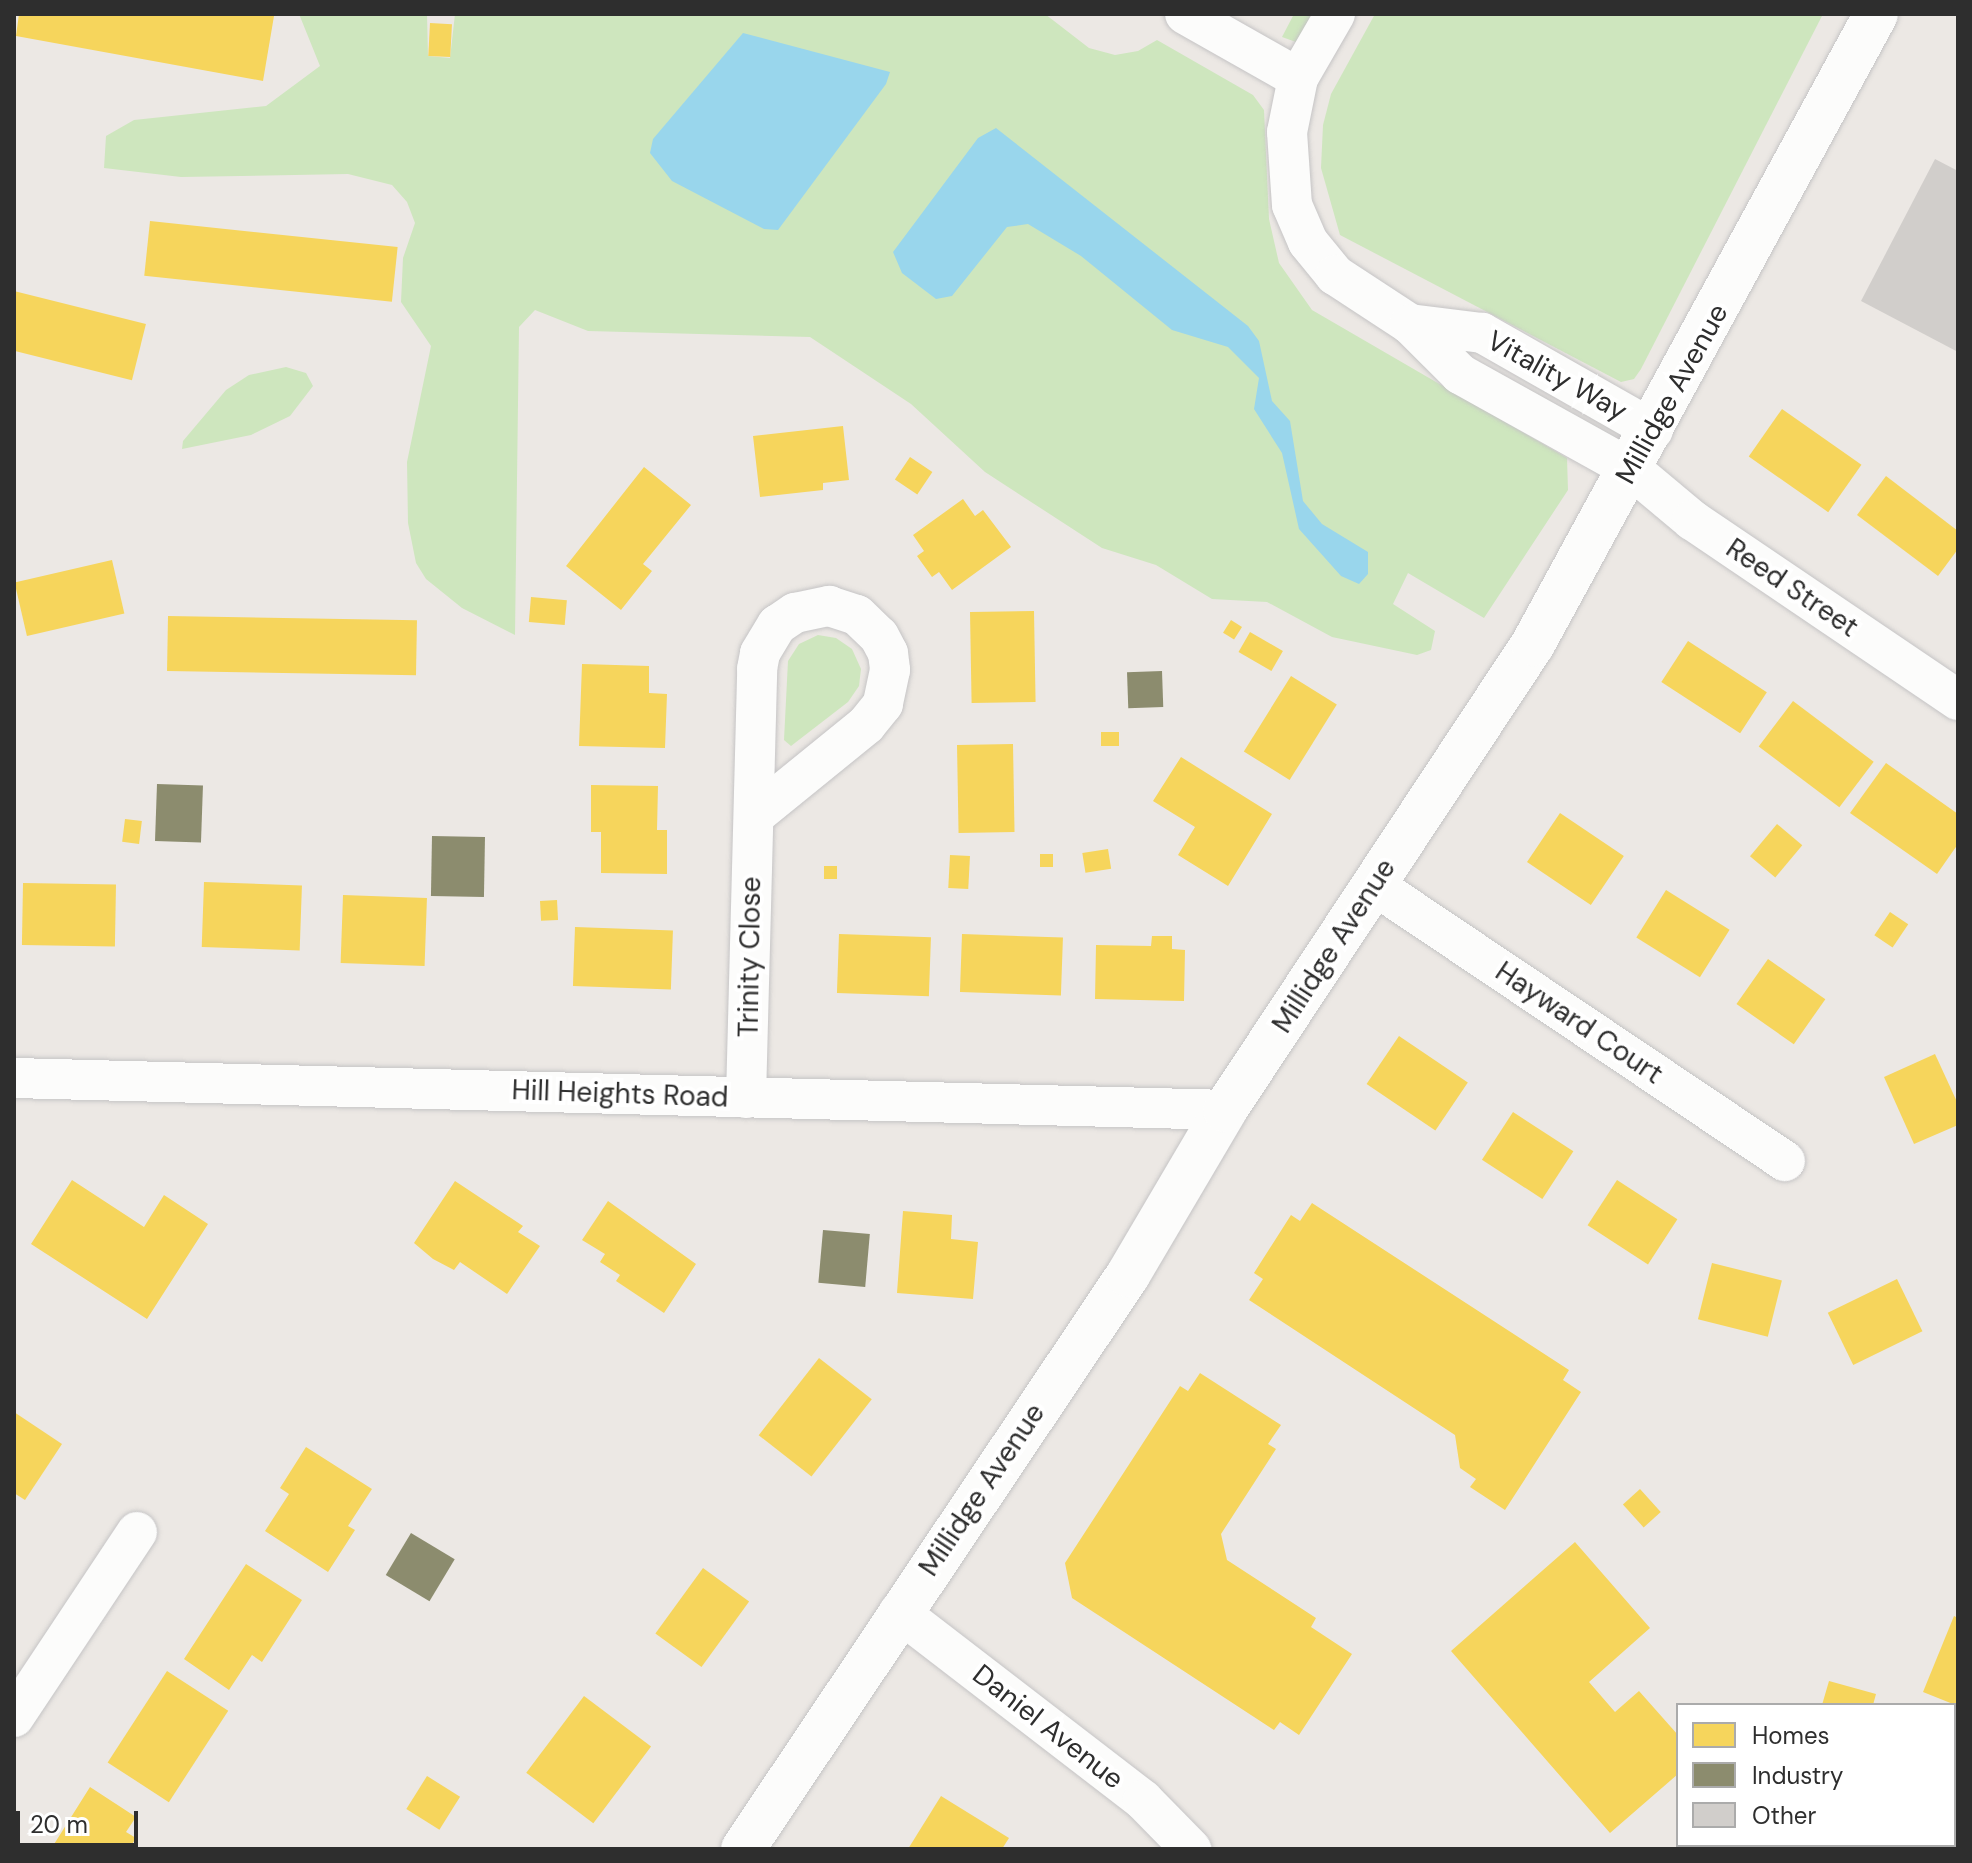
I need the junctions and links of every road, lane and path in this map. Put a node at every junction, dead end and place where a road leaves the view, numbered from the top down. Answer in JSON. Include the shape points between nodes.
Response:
{"nodes":[{"id":1,"x":1185,"y":14,"type":"edge"},
{"id":2,"x":1335,"y":14,"type":"edge"},
{"id":3,"x":1876,"y":14,"type":"edge"},
{"id":4,"x":1298,"y":78,"type":"junction"},
{"id":5,"x":1410,"y":324,"type":"junction"},
{"id":6,"x":1653,"y":430,"type":"junction"},
{"id":7,"x":1631,"y":469,"type":"junction"},
{"id":8,"x":1958,"y":700,"type":"edge"},
{"id":9,"x":754,"y":816,"type":"junction"},
{"id":10,"x":1374,"y":885,"type":"junction"},
{"id":11,"x":14,"y":1078,"type":"edge"},
{"id":12,"x":746,"y":1098,"type":"junction"},
{"id":13,"x":1225,"y":1110,"type":"junction"},
{"id":14,"x":1785,"y":1161,"type":"dead end"},
{"id":15,"x":137,"y":1532,"type":"dead end"},
{"id":16,"x":899,"y":1612,"type":"junction"},
{"id":17,"x":14,"y":1717,"type":"edge"},
{"id":18,"x":743,"y":1849,"type":"edge"},
{"id":19,"x":1191,"y":1849,"type":"edge"}],
"edges":[{"from":1,"to":4,"type":"street"},
{"from":2,"to":4,"type":"street","name":"Vitality Way"},
{"from":3,"to":6,"type":"street","name":"Millidge Avenue"},
{"from":4,"to":5,"type":"street","name":"Vitality Way","via":[[1287,132],[1292,205],[1308,242],[1335,275]]},
{"from":5,"to":6,"type":"street","name":"Vitality Way","via":[[1482,333]]},
{"from":5,"to":7,"type":"street","name":"Vitality Way","via":[[1460,374]]},
{"from":6,"to":7,"type":"street","name":"Millidge Avenue"},
{"from":7,"to":8,"type":"street","name":"Reed Street","via":[[1692,520]]},
{"from":7,"to":10,"type":"street","name":"Millidge Avenue","via":[[1533,644]]},
{"from":9,"to":9,"type":"street","name":"Trinity Close","via":[[866,725],[883,704],[889,689],[888,653],[857,615],[812,607],[786,619],[766,639],[757,669]]},
{"from":9,"to":12,"type":"street","name":"Trinity Close"},
{"from":10,"to":13,"type":"street","name":"Millidge Avenue"},
{"from":10,"to":14,"type":"street","name":"Hayward Court"},
{"from":11,"to":12,"type":"street","name":"Hill Heights Road"},
{"from":12,"to":13,"type":"street","name":"Hill Heights Road"},
{"from":13,"to":16,"type":"street","name":"Millidge Avenue","via":[[1128,1275]]},
{"from":15,"to":17,"type":"street"},
{"from":16,"to":18,"type":"street","name":"Millidge Avenue"},
{"from":16,"to":19,"type":"street","name":"Daniel Avenue","via":[[1143,1800]]}]}
